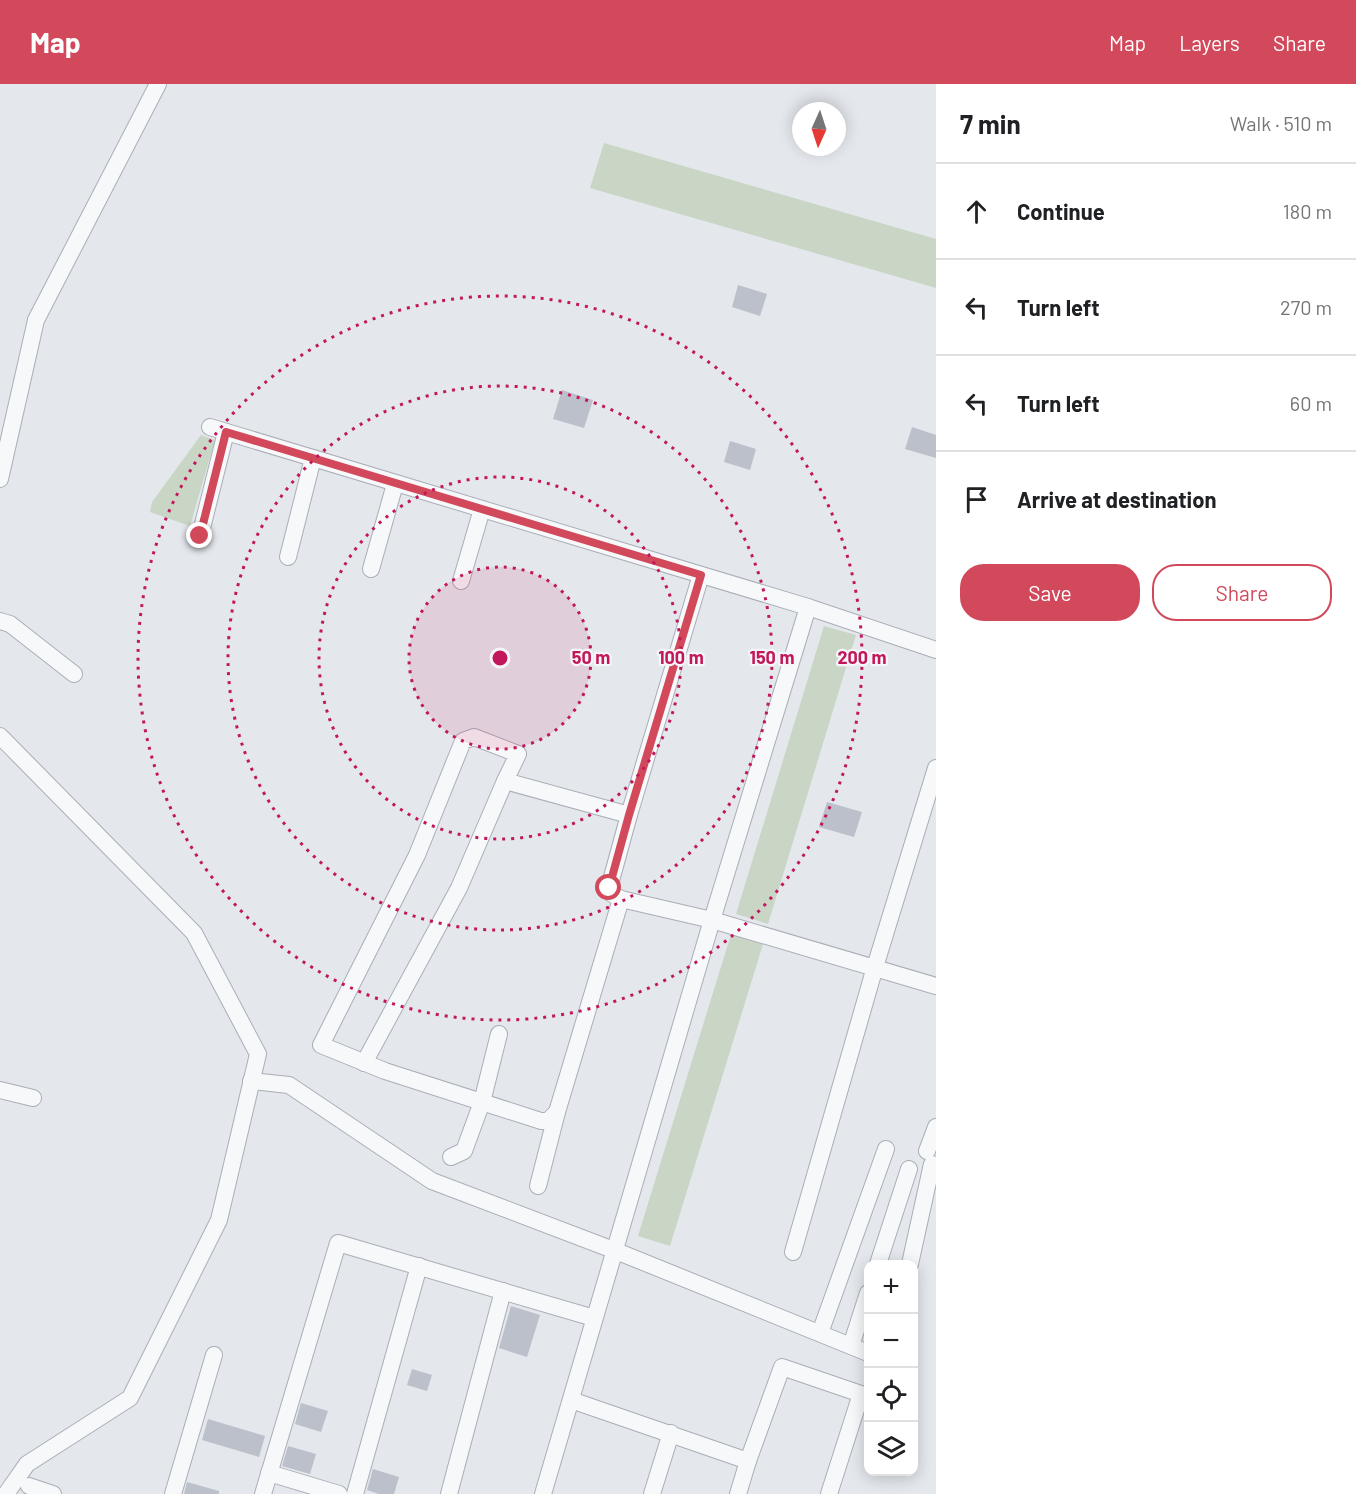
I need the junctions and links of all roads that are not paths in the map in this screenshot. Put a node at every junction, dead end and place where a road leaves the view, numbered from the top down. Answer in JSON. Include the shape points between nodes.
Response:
{"nodes":[{"id":1,"x":158,"y":84,"type":"edge"},
{"id":2,"x":313,"y":458,"type":"junction"},
{"id":3,"x":0,"y":479,"type":"edge"},
{"id":4,"x":395,"y":484,"type":"junction"},
{"id":5,"x":482,"y":509,"type":"junction"},
{"id":6,"x":200,"y":536,"type":"dead end"},
{"id":7,"x":288,"y":557,"type":"dead end"},
{"id":8,"x":371,"y":569,"type":"dead end"},
{"id":9,"x":701,"y":575,"type":"junction"},
{"id":10,"x":461,"y":581,"type":"dead end"},
{"id":11,"x":808,"y":607,"type":"junction"},
{"id":12,"x":0,"y":621,"type":"edge"},
{"id":13,"x":936,"y":650,"type":"edge"},
{"id":14,"x":74,"y":674,"type":"dead end"},
{"id":15,"x":0,"y":736,"type":"edge"},
{"id":16,"x":936,"y":768,"type":"edge"},
{"id":17,"x":505,"y":781,"type":"junction"},
{"id":18,"x":629,"y":815,"type":"junction"},
{"id":19,"x":621,"y":899,"type":"junction"},
{"id":20,"x":712,"y":920,"type":"junction"},
{"id":21,"x":875,"y":967,"type":"junction"},
{"id":22,"x":936,"y":986,"type":"edge"},
{"id":23,"x":500,"y":1034,"type":"dead end"},
{"id":24,"x":364,"y":1063,"type":"junction"},
{"id":25,"x":251,"y":1081,"type":"junction"},
{"id":26,"x":0,"y":1090,"type":"edge"},
{"id":27,"x":33,"y":1098,"type":"dead end"},
{"id":28,"x":482,"y":1102,"type":"junction"},
{"id":29,"x":557,"y":1112,"type":"junction"},
{"id":30,"x":936,"y":1127,"type":"edge"},
{"id":31,"x":886,"y":1149,"type":"dead end"},
{"id":32,"x":451,"y":1157,"type":"dead end"},
{"id":33,"x":909,"y":1169,"type":"dead end"},
{"id":34,"x":538,"y":1186,"type":"dead end"},
{"id":35,"x":615,"y":1251,"type":"junction"},
{"id":36,"x":793,"y":1252,"type":"dead end"},
{"id":37,"x":879,"y":1260,"type":"edge"},
{"id":38,"x":911,"y":1260,"type":"edge"},
{"id":39,"x":419,"y":1266,"type":"junction"},
{"id":40,"x":503,"y":1290,"type":"junction"},
{"id":41,"x":864,"y":1305,"type":"edge"},
{"id":42,"x":594,"y":1318,"type":"junction"},
{"id":43,"x":820,"y":1333,"type":"junction"},
{"id":44,"x":851,"y":1346,"type":"junction"},
{"id":45,"x":864,"y":1351,"type":"edge"},
{"id":46,"x":214,"y":1355,"type":"dead end"},
{"id":47,"x":571,"y":1400,"type":"junction"},
{"id":48,"x":670,"y":1433,"type":"junction"},
{"id":49,"x":748,"y":1461,"type":"junction"},
{"id":50,"x":269,"y":1473,"type":"junction"},
{"id":51,"x":29,"y":1486,"type":"dead end"},
{"id":52,"x":6,"y":1494,"type":"edge"},
{"id":53,"x":53,"y":1494,"type":"edge"},
{"id":54,"x":173,"y":1494,"type":"edge"},
{"id":55,"x":263,"y":1494,"type":"edge"},
{"id":56,"x":339,"y":1494,"type":"edge"},
{"id":57,"x":355,"y":1494,"type":"edge"},
{"id":58,"x":449,"y":1494,"type":"edge"},
{"id":59,"x":543,"y":1494,"type":"edge"},
{"id":60,"x":652,"y":1494,"type":"edge"},
{"id":61,"x":738,"y":1494,"type":"edge"},
{"id":62,"x":829,"y":1494,"type":"edge"}],
"edges":[{"from":1,"to":3,"type":"street","via":[[36,320]]},
{"from":2,"to":4,"type":"street"},
{"from":2,"to":6,"type":"street","via":[[218,429]]},
{"from":2,"to":7,"type":"street"},
{"from":4,"to":5,"type":"street"},
{"from":4,"to":8,"type":"street"},
{"from":5,"to":9,"type":"street"},
{"from":5,"to":10,"type":"street"},
{"from":9,"to":11,"type":"street"},
{"from":9,"to":18,"type":"street"},
{"from":11,"to":13,"type":"street"},
{"from":11,"to":20,"type":"street"},
{"from":12,"to":14,"type":"street","via":[[10,624]]},
{"from":15,"to":25,"type":"street","via":[[194,933],[258,1054]]},
{"from":16,"to":21,"type":"street"},
{"from":17,"to":18,"type":"street"},
{"from":17,"to":24,"type":"street","via":[[459,888]]},
{"from":17,"to":24,"type":"street","via":[[518,754],[474,737],[463,741],[417,855],[321,1045]]},
{"from":18,"to":19,"type":"street","via":[[609,888]]},
{"from":19,"to":20,"type":"street"},
{"from":19,"to":29,"type":"street"},
{"from":20,"to":21,"type":"street"},
{"from":20,"to":35,"type":"street"},
{"from":21,"to":22,"type":"street"},
{"from":21,"to":36,"type":"street"},
{"from":23,"to":28,"type":"street"},
{"from":24,"to":28,"type":"street"},
{"from":25,"to":35,"type":"street","via":[[289,1085],[432,1181]]},
{"from":25,"to":52,"type":"street","via":[[219,1220],[130,1398],[27,1464]]},
{"from":26,"to":27,"type":"street"},
{"from":28,"to":29,"type":"street","via":[[541,1121],[548,1121]]},
{"from":28,"to":32,"type":"street","via":[[464,1151]]},
{"from":29,"to":34,"type":"street"},
{"from":30,"to":38,"type":"street"},
{"from":31,"to":43,"type":"street"},
{"from":33,"to":37,"type":"street"},
{"from":35,"to":42,"type":"street"},
{"from":35,"to":43,"type":"street"},
{"from":39,"to":40,"type":"street"},
{"from":39,"to":50,"type":"street","via":[[338,1243]]},
{"from":39,"to":57,"type":"street"},
{"from":40,"to":42,"type":"street"},
{"from":40,"to":58,"type":"street"},
{"from":41,"to":44,"type":"street"},
{"from":42,"to":47,"type":"street"},
{"from":43,"to":44,"type":"street"},
{"from":44,"to":45,"type":"street"},
{"from":46,"to":54,"type":"street"},
{"from":47,"to":48,"type":"street"},
{"from":47,"to":59,"type":"street"},
{"from":48,"to":49,"type":"street"},
{"from":48,"to":60,"type":"street"},
{"from":49,"to":61,"type":"street"},
{"from":49,"to":62,"type":"street","via":[[782,1367],[861,1394]]},
{"from":50,"to":55,"type":"street"},
{"from":50,"to":56,"type":"street"},
{"from":51,"to":53,"type":"street"}]}
